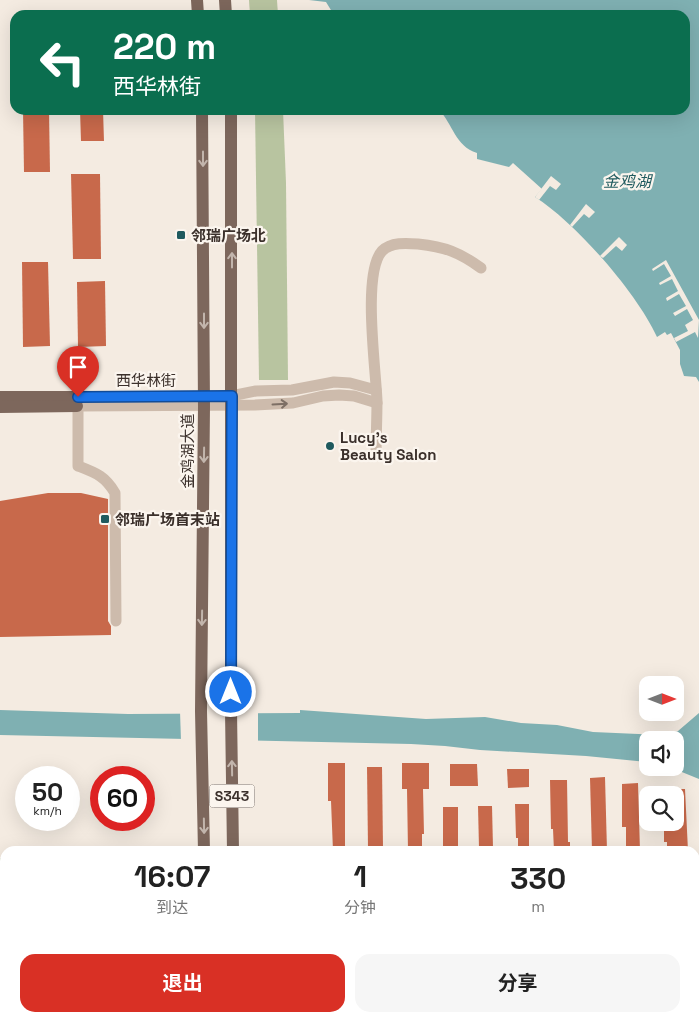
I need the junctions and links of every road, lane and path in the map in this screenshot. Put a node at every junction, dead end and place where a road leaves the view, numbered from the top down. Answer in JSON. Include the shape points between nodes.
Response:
{"nodes":[{"id":1,"x":202,"y":115,"type":"edge"},
{"id":2,"x":231,"y":115,"type":"edge"},
{"id":3,"x":481,"y":268,"type":"dead end"},
{"id":4,"x":376,"y":390,"type":"junction"},
{"id":5,"x":0,"y":397,"type":"edge"},
{"id":6,"x":204,"y":401,"type":"junction"},
{"id":7,"x":232,"y":401,"type":"junction"},
{"id":8,"x":78,"y":402,"type":"junction"},
{"id":9,"x":377,"y":403,"type":"junction"},
{"id":10,"x":0,"y":406,"type":"edge"},
{"id":11,"x":376,"y":455,"type":"dead end"},
{"id":12,"x":116,"y":621,"type":"dead end"},
{"id":13,"x":204,"y":846,"type":"edge"},
{"id":14,"x":233,"y":846,"type":"edge"}],
"edges":[{"from":1,"to":6,"type":"main road","name":"金鸡湖大道","number":"S343","one_way":true},
{"from":7,"to":2,"type":"main road","number":"S343","one_way":true},
{"from":3,"to":4,"type":"street","via":[[465,256],[435,246],[395,244],[380,253],[373,276],[371,304]]},
{"from":4,"to":7,"type":"street","via":[[334,382],[292,390],[256,391]]},
{"from":4,"to":9,"type":"street"},
{"from":5,"to":8,"type":"main road","name":"西华林街"},
{"from":6,"to":7,"type":"street","name":"西华林街"},
{"from":6,"to":8,"type":"street","name":"西华林街"},
{"from":6,"to":13,"type":"main road","name":"金鸡湖大道","number":"S343","one_way":true,"via":[[201,711]]},
{"from":7,"to":9,"type":"street","one_way":true,"via":[[293,403],[339,395]]},
{"from":14,"to":7,"type":"main road","number":"S343","one_way":true},
{"from":8,"to":10,"type":"main road","name":"西华林街"},
{"from":8,"to":12,"type":"street","via":[[78,466],[108,481],[115,493]]},
{"from":9,"to":11,"type":"street"}]}
